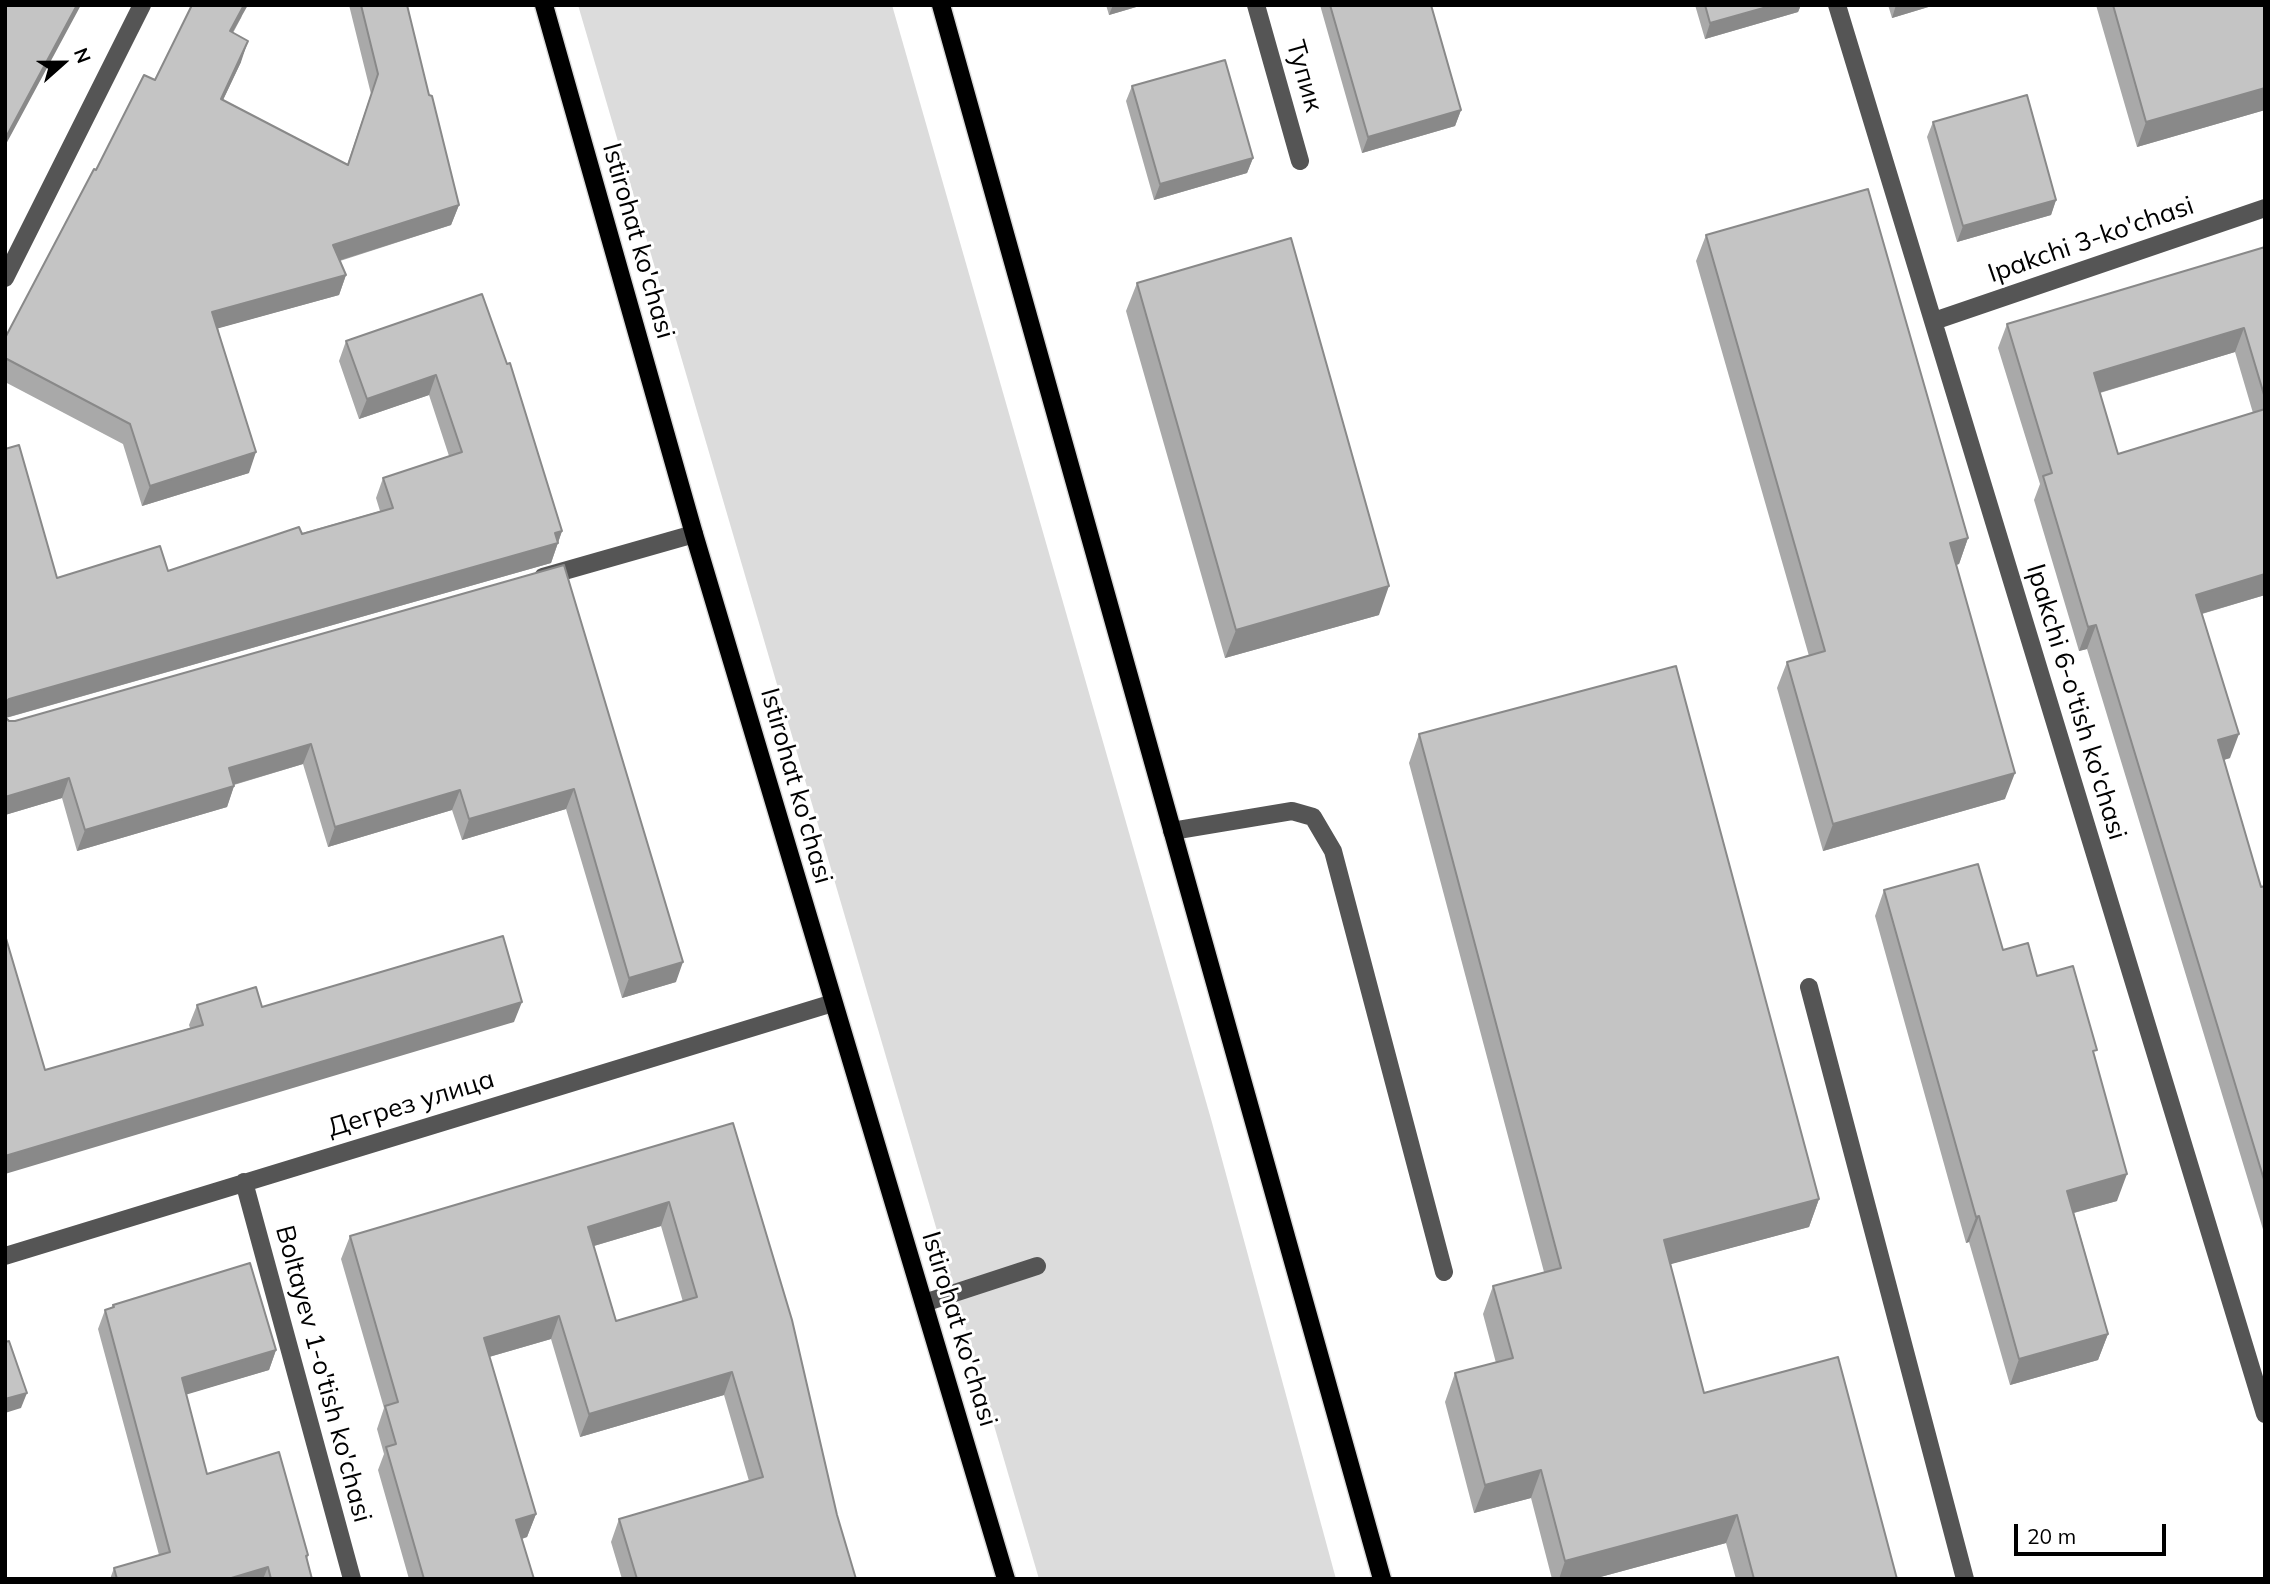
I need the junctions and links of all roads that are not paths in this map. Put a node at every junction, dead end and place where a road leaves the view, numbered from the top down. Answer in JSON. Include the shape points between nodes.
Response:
{"nodes":[{"id":1,"x":142,"y":5,"type":"edge"},
{"id":2,"x":544,"y":5,"type":"edge"},
{"id":3,"x":941,"y":5,"type":"edge"},
{"id":4,"x":1256,"y":5,"type":"edge"},
{"id":5,"x":1837,"y":5,"type":"edge"},
{"id":6,"x":1300,"y":161,"type":"dead end"},
{"id":7,"x":2265,"y":208,"type":"edge"},
{"id":8,"x":5,"y":278,"type":"edge"},
{"id":9,"x":1934,"y":321,"type":"junction"},
{"id":10,"x":694,"y":534,"type":"junction"},
{"id":11,"x":522,"y":582,"type":"edge"},
{"id":12,"x":1172,"y":831,"type":"junction"},
{"id":13,"x":1809,"y":987,"type":"dead end"},
{"id":14,"x":833,"y":1003,"type":"junction"},
{"id":15,"x":244,"y":1182,"type":"junction"},
{"id":16,"x":5,"y":1256,"type":"edge"},
{"id":17,"x":1037,"y":1266,"type":"dead end"},
{"id":18,"x":1444,"y":1272,"type":"dead end"},
{"id":19,"x":924,"y":1303,"type":"junction"},
{"id":20,"x":2265,"y":1414,"type":"edge"},
{"id":21,"x":352,"y":1579,"type":"edge"},
{"id":22,"x":1006,"y":1579,"type":"edge"},
{"id":23,"x":1382,"y":1579,"type":"edge"},
{"id":24,"x":1965,"y":1579,"type":"edge"}],
"edges":[{"from":1,"to":8,"type":"street"},
{"from":2,"to":10,"type":"main road","name":"Istirohat ko'chasi"},
{"from":3,"to":12,"type":"main road"},
{"from":4,"to":6,"type":"street","name":"Тупик"},
{"from":5,"to":9,"type":"street","name":"Ipakchi 6-o'tish ko'chasi"},
{"from":7,"to":9,"type":"street","name":"Ipakchi 3-ko'chasi"},
{"from":9,"to":20,"type":"street","name":"Ipakchi 6-o'tish ko'chasi"},
{"from":10,"to":11,"type":"street"},
{"from":10,"to":14,"type":"main road","name":"Istirohat ko'chasi"},
{"from":12,"to":18,"type":"street","via":[[1292,811],[1313,817],[1333,851]]},
{"from":12,"to":23,"type":"main road"},
{"from":13,"to":24,"type":"street"},
{"from":14,"to":15,"type":"street","name":"Дегрез улица"},
{"from":14,"to":19,"type":"main road","name":"Istirohat ko'chasi"},
{"from":15,"to":16,"type":"street","name":"Дегрез улица"},
{"from":15,"to":21,"type":"street","name":"Boltayev 1-o'tish ko'chasi"},
{"from":17,"to":19,"type":"street"},
{"from":19,"to":22,"type":"main road","name":"Istirohat ko'chasi"}]}
